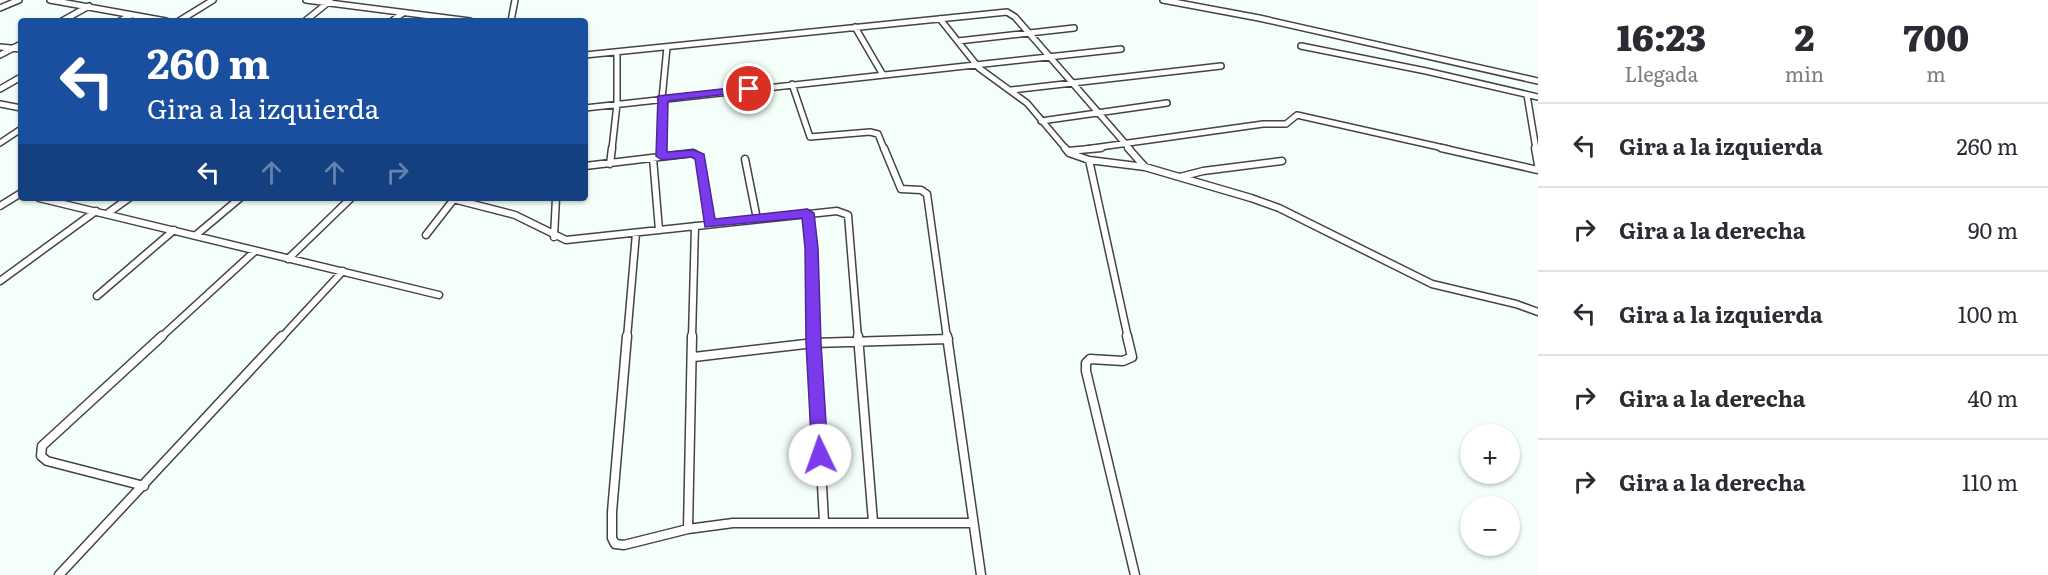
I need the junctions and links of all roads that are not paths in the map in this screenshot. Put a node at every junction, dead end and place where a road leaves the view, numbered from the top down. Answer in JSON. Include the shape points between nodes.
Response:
{"nodes":[{"id":1,"x":20,"y":0,"type":"edge"},
{"id":2,"x":50,"y":0,"type":"edge"},
{"id":3,"x":213,"y":0,"type":"edge"},
{"id":4,"x":306,"y":0,"type":"edge"},
{"id":5,"x":515,"y":0,"type":"edge"},
{"id":6,"x":1163,"y":0,"type":"edge"},
{"id":7,"x":330,"y":2,"type":"edge"},
{"id":8,"x":90,"y":6,"type":"junction"},
{"id":9,"x":0,"y":8,"type":"edge"},
{"id":10,"x":403,"y":13,"type":"junction"},
{"id":11,"x":131,"y":15,"type":"junction"},
{"id":12,"x":68,"y":18,"type":"edge"},
{"id":13,"x":126,"y":18,"type":"edge"},
{"id":14,"x":148,"y":18,"type":"edge"},
{"id":15,"x":184,"y":18,"type":"edge"},
{"id":16,"x":309,"y":18,"type":"edge"},
{"id":17,"x":396,"y":18,"type":"edge"},
{"id":18,"x":445,"y":18,"type":"edge"},
{"id":19,"x":512,"y":18,"type":"edge"},
{"id":20,"x":940,"y":18,"type":"junction"},
{"id":21,"x":855,"y":27,"type":"junction"},
{"id":22,"x":1074,"y":28,"type":"dead end"},
{"id":23,"x":1029,"y":34,"type":"junction"},
{"id":24,"x":958,"y":41,"type":"junction"},
{"id":25,"x":18,"y":45,"type":"edge"},
{"id":26,"x":1301,"y":46,"type":"dead end"},
{"id":27,"x":0,"y":47,"type":"edge"},
{"id":28,"x":667,"y":47,"type":"junction"},
{"id":29,"x":12,"y":48,"type":"junction"},
{"id":30,"x":18,"y":49,"type":"edge"},
{"id":31,"x":1121,"y":49,"type":"dead end"},
{"id":32,"x":617,"y":52,"type":"junction"},
{"id":33,"x":0,"y":55,"type":"edge"},
{"id":34,"x":588,"y":55,"type":"edge"},
{"id":35,"x":1051,"y":57,"type":"junction"},
{"id":36,"x":978,"y":65,"type":"junction"},
{"id":37,"x":1221,"y":66,"type":"dead end"},
{"id":38,"x":883,"y":75,"type":"junction"},
{"id":39,"x":18,"y":79,"type":"edge"},
{"id":40,"x":1538,"y":81,"type":"edge"},
{"id":41,"x":1071,"y":83,"type":"junction"},
{"id":42,"x":792,"y":84,"type":"junction"},
{"id":43,"x":0,"y":89,"type":"edge"},
{"id":44,"x":1011,"y":90,"type":"junction"},
{"id":45,"x":1527,"y":95,"type":"junction"},
{"id":46,"x":1538,"y":97,"type":"edge"},
{"id":47,"x":662,"y":99,"type":"junction"},
{"id":48,"x":1167,"y":103,"type":"dead end"},
{"id":49,"x":0,"y":104,"type":"edge"},
{"id":50,"x":617,"y":104,"type":"junction"},
{"id":51,"x":18,"y":107,"type":"edge"},
{"id":52,"x":588,"y":108,"type":"edge"},
{"id":53,"x":1098,"y":113,"type":"junction"},
{"id":54,"x":1041,"y":121,"type":"junction"},
{"id":55,"x":18,"y":131,"type":"edge"},
{"id":56,"x":1,"y":141,"type":"edge"},
{"id":57,"x":1124,"y":144,"type":"junction"},
{"id":58,"x":1067,"y":151,"type":"junction"},
{"id":59,"x":662,"y":156,"type":"junction"},
{"id":60,"x":653,"y":158,"type":"junction"},
{"id":61,"x":746,"y":159,"type":"dead end"},
{"id":62,"x":1089,"y":160,"type":"junction"},
{"id":63,"x":1282,"y":161,"type":"dead end"},
{"id":64,"x":610,"y":164,"type":"junction"},
{"id":65,"x":1538,"y":165,"type":"edge"},
{"id":66,"x":588,"y":166,"type":"edge"},
{"id":67,"x":1145,"y":167,"type":"junction"},
{"id":68,"x":1538,"y":170,"type":"edge"},
{"id":69,"x":1177,"y":178,"type":"junction"},
{"id":70,"x":18,"y":196,"type":"edge"},
{"id":71,"x":52,"y":201,"type":"edge"},
{"id":72,"x":125,"y":201,"type":"edge"},
{"id":73,"x":236,"y":201,"type":"edge"},
{"id":74,"x":348,"y":201,"type":"edge"},
{"id":75,"x":451,"y":201,"type":"edge"},
{"id":76,"x":464,"y":201,"type":"edge"},
{"id":77,"x":556,"y":201,"type":"edge"},
{"id":78,"x":0,"y":206,"type":"edge"},
{"id":79,"x":96,"y":211,"type":"junction"},
{"id":80,"x":108,"y":213,"type":"junction"},
{"id":81,"x":807,"y":213,"type":"junction"},
{"id":82,"x":757,"y":219,"type":"junction"},
{"id":83,"x":710,"y":224,"type":"junction"},
{"id":84,"x":695,"y":226,"type":"junction"},
{"id":85,"x":174,"y":230,"type":"junction"},
{"id":86,"x":659,"y":230,"type":"junction"},
{"id":87,"x":636,"y":233,"type":"junction"},
{"id":88,"x":196,"y":235,"type":"junction"},
{"id":89,"x":426,"y":235,"type":"dead end"},
{"id":90,"x":554,"y":237,"type":"junction"},
{"id":91,"x":255,"y":251,"type":"junction"},
{"id":92,"x":288,"y":259,"type":"junction"},
{"id":93,"x":343,"y":271,"type":"junction"},
{"id":94,"x":0,"y":281,"type":"edge"},
{"id":95,"x":439,"y":295,"type":"dead end"},
{"id":96,"x":97,"y":296,"type":"dead end"},
{"id":97,"x":1538,"y":312,"type":"edge"},
{"id":98,"x":948,"y":339,"type":"junction"},
{"id":99,"x":859,"y":342,"type":"junction"},
{"id":100,"x":814,"y":343,"type":"junction"},
{"id":101,"x":694,"y":357,"type":"junction"},
{"id":102,"x":144,"y":486,"type":"junction"},
{"id":103,"x":824,"y":522,"type":"junction"},
{"id":104,"x":873,"y":522,"type":"junction"},
{"id":105,"x":973,"y":523,"type":"junction"},
{"id":106,"x":688,"y":529,"type":"junction"},
{"id":107,"x":59,"y":575,"type":"edge"},
{"id":108,"x":981,"y":575,"type":"edge"},
{"id":109,"x":1135,"y":575,"type":"edge"}],
"edges":[{"from":1,"to":9,"type":"street"},
{"from":2,"to":8,"type":"street"},
{"from":3,"to":15,"type":"street"},
{"from":4,"to":7,"type":"street"},
{"from":5,"to":19,"type":"street"},
{"from":6,"to":40,"type":"street"},
{"from":7,"to":10,"type":"street"},
{"from":7,"to":16,"type":"street"},
{"from":8,"to":11,"type":"street"},
{"from":8,"to":12,"type":"street"},
{"from":10,"to":17,"type":"street"},
{"from":10,"to":18,"type":"street"},
{"from":11,"to":13,"type":"street"},
{"from":11,"to":14,"type":"street"},
{"from":20,"to":21,"type":"street"},
{"from":20,"to":23,"type":"street","via":[[1007,12]]},
{"from":20,"to":24,"type":"street"},
{"from":21,"to":28,"type":"street"},
{"from":21,"to":38,"type":"street"},
{"from":22,"to":23,"type":"street"},
{"from":23,"to":24,"type":"street"},
{"from":23,"to":35,"type":"street"},
{"from":24,"to":36,"type":"street"},
{"from":25,"to":29,"type":"street"},
{"from":26,"to":45,"type":"street"},
{"from":27,"to":29,"type":"street"},
{"from":28,"to":32,"type":"street"},
{"from":28,"to":47,"type":"street"},
{"from":29,"to":30,"type":"street"},
{"from":29,"to":33,"type":"street"},
{"from":31,"to":35,"type":"street"},
{"from":32,"to":34,"type":"street"},
{"from":32,"to":50,"type":"street"},
{"from":35,"to":36,"type":"street"},
{"from":35,"to":41,"type":"street"},
{"from":36,"to":38,"type":"street"},
{"from":36,"to":44,"type":"street"},
{"from":37,"to":41,"type":"street"},
{"from":38,"to":42,"type":"street"},
{"from":39,"to":43,"type":"street"},
{"from":41,"to":44,"type":"street"},
{"from":41,"to":53,"type":"street"},
{"from":42,"to":47,"type":"street"},
{"from":42,"to":98,"type":"street","via":[[810,137],[878,134],[901,189],[927,194]]},
{"from":44,"to":54,"type":"street"},
{"from":45,"to":46,"type":"street"},
{"from":45,"to":65,"type":"street"},
{"from":47,"to":50,"type":"street"},
{"from":47,"to":59,"type":"street"},
{"from":48,"to":53,"type":"street"},
{"from":49,"to":51,"type":"street"},
{"from":50,"to":52,"type":"street"},
{"from":50,"to":64,"type":"street"},
{"from":53,"to":54,"type":"street"},
{"from":53,"to":57,"type":"street"},
{"from":54,"to":58,"type":"street"},
{"from":55,"to":56,"type":"street"},
{"from":57,"to":58,"type":"street"},
{"from":57,"to":67,"type":"street"},
{"from":57,"to":68,"type":"street","via":[[1250,128],[1269,121],[1286,124],[1297,115]]},
{"from":58,"to":62,"type":"street"},
{"from":59,"to":60,"type":"street"},
{"from":59,"to":83,"type":"street","via":[[693,153],[700,157]]},
{"from":60,"to":64,"type":"street"},
{"from":60,"to":86,"type":"street"},
{"from":61,"to":82,"type":"street"},
{"from":62,"to":67,"type":"street"},
{"from":62,"to":109,"type":"street","via":[[1132,357],[1123,361],[1090,359],[1086,371]]},
{"from":63,"to":69,"type":"street"},
{"from":64,"to":66,"type":"street"},
{"from":67,"to":69,"type":"street"},
{"from":69,"to":97,"type":"street","via":[[1279,208],[1432,284]]},
{"from":70,"to":78,"type":"street"},
{"from":71,"to":79,"type":"street"},
{"from":72,"to":80,"type":"street"},
{"from":73,"to":88,"type":"street"},
{"from":74,"to":92,"type":"street"},
{"from":75,"to":89,"type":"street"},
{"from":76,"to":90,"type":"street","via":[[527,220]]},
{"from":77,"to":90,"type":"street"},
{"from":79,"to":80,"type":"street"},
{"from":79,"to":94,"type":"street"},
{"from":80,"to":85,"type":"street"},
{"from":81,"to":82,"type":"street"},
{"from":81,"to":99,"type":"street","via":[[837,211],[848,215]]},
{"from":81,"to":100,"type":"street","via":[[812,248]]},
{"from":82,"to":83,"type":"street"},
{"from":83,"to":84,"type":"street"},
{"from":84,"to":86,"type":"street"},
{"from":84,"to":101,"type":"street"},
{"from":85,"to":88,"type":"street"},
{"from":85,"to":96,"type":"street"},
{"from":86,"to":87,"type":"street"},
{"from":87,"to":90,"type":"street","via":[[577,240]]},
{"from":87,"to":106,"type":"street","via":[[612,538],[615,544],[624,545]]},
{"from":88,"to":91,"type":"street"},
{"from":91,"to":92,"type":"street"},
{"from":91,"to":102,"type":"street","via":[[42,446],[42,456],[47,461]]},
{"from":92,"to":93,"type":"street"},
{"from":93,"to":95,"type":"street"},
{"from":93,"to":102,"type":"street"},
{"from":98,"to":99,"type":"street"},
{"from":98,"to":105,"type":"street"},
{"from":99,"to":100,"type":"street"},
{"from":99,"to":104,"type":"street"},
{"from":100,"to":101,"type":"street"},
{"from":100,"to":103,"type":"street"},
{"from":101,"to":106,"type":"street"},
{"from":102,"to":107,"type":"street"},
{"from":103,"to":104,"type":"street"},
{"from":103,"to":106,"type":"street"},
{"from":104,"to":105,"type":"street"},
{"from":105,"to":108,"type":"street"}]}
